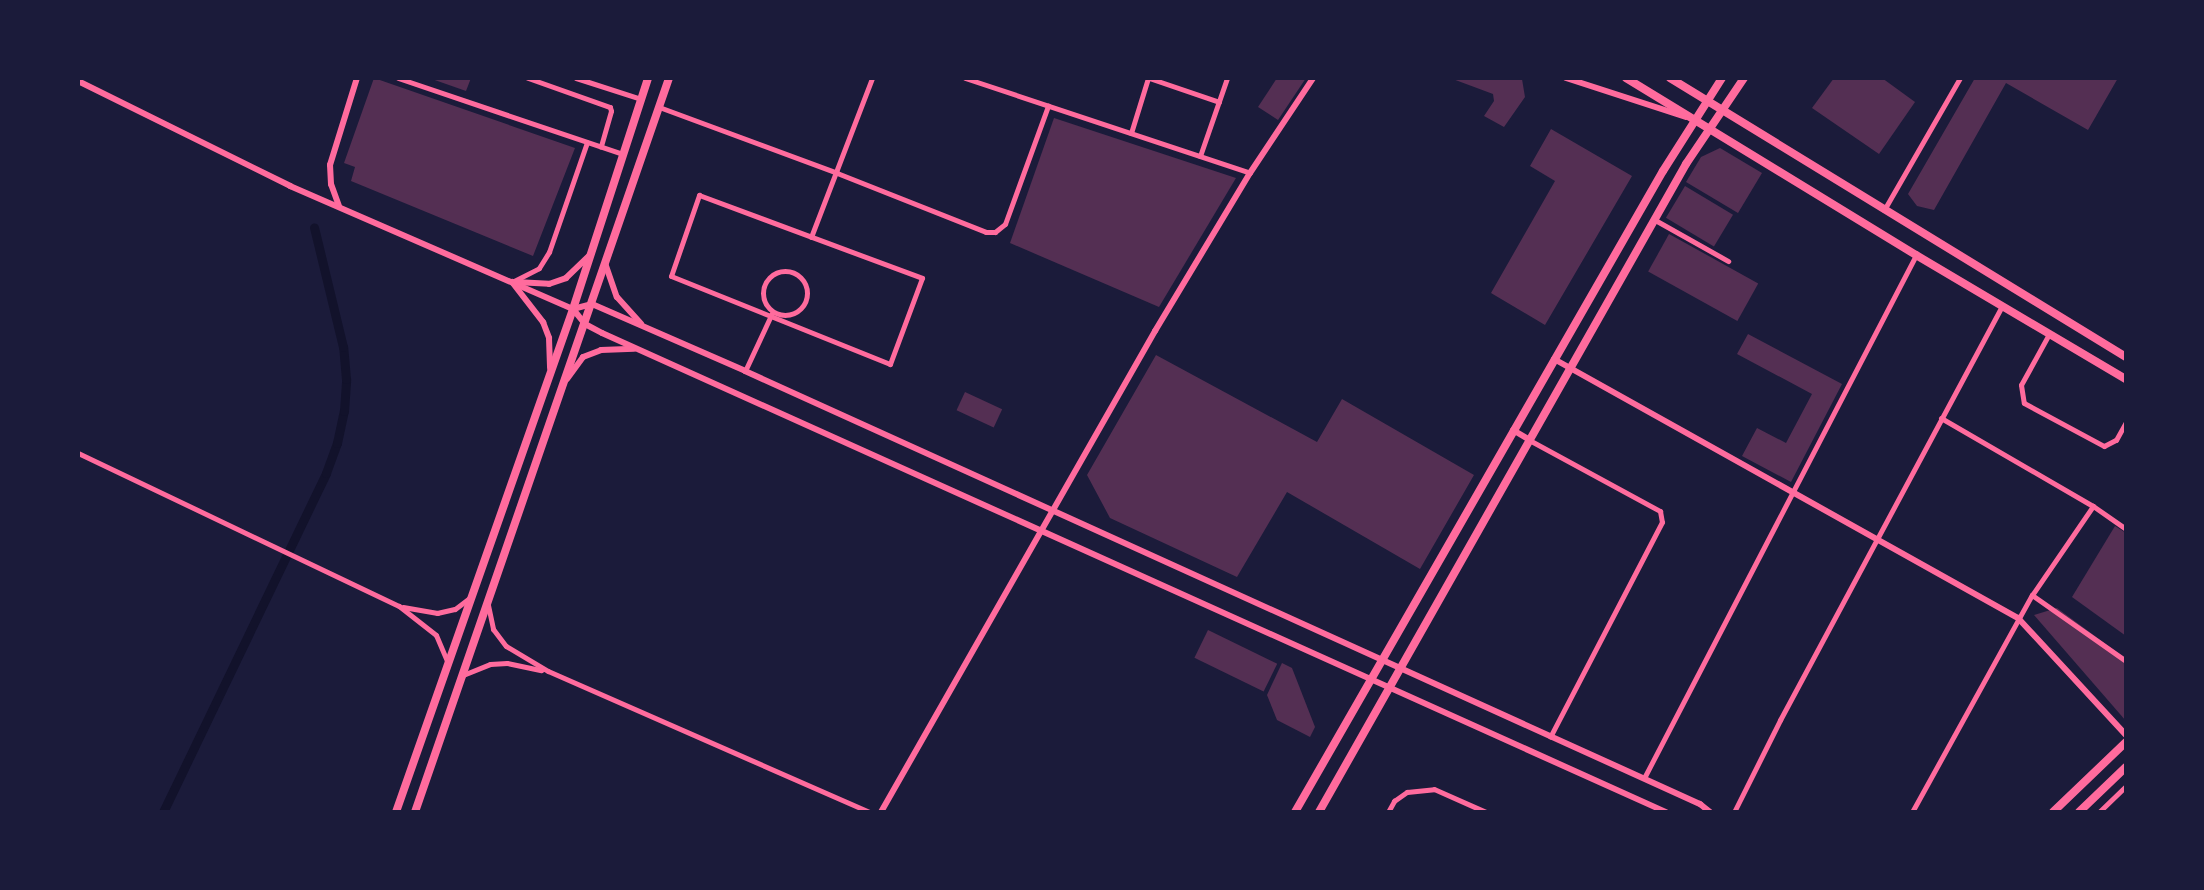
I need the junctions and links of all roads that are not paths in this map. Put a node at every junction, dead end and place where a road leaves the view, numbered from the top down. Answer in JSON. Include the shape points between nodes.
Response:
{"nodes":[{"id":1,"x":357,"y":78,"type":"edge"},
{"id":2,"x":398,"y":78,"type":"edge"},
{"id":3,"x":528,"y":78,"type":"edge"},
{"id":4,"x":576,"y":78,"type":"edge"},
{"id":5,"x":648,"y":78,"type":"edge"},
{"id":6,"x":669,"y":78,"type":"edge"},
{"id":7,"x":872,"y":78,"type":"edge"},
{"id":8,"x":965,"y":78,"type":"edge"},
{"id":9,"x":1148,"y":78,"type":"edge"},
{"id":10,"x":1227,"y":78,"type":"edge"},
{"id":11,"x":1313,"y":78,"type":"edge"},
{"id":12,"x":1566,"y":78,"type":"edge"},
{"id":13,"x":1590,"y":78,"type":"edge"},
{"id":14,"x":1626,"y":78,"type":"edge"},
{"id":15,"x":1670,"y":78,"type":"edge"},
{"id":16,"x":1722,"y":78,"type":"edge"},
{"id":17,"x":1744,"y":78,"type":"edge"},
{"id":18,"x":1960,"y":78,"type":"edge"},
{"id":19,"x":78,"y":81,"type":"edge"},
{"id":20,"x":1598,"y":88,"type":"junction"},
{"id":21,"x":641,"y":99,"type":"junction"},
{"id":22,"x":1707,"y":100,"type":"junction"},
{"id":23,"x":1219,"y":102,"type":"junction"},
{"id":24,"x":1048,"y":106,"type":"junction"},
{"id":25,"x":659,"y":107,"type":"junction"},
{"id":26,"x":1723,"y":110,"type":"junction"},
{"id":27,"x":1694,"y":120,"type":"junction"},
{"id":28,"x":1710,"y":129,"type":"junction"},
{"id":29,"x":1131,"y":133,"type":"junction"},
{"id":30,"x":586,"y":142,"type":"junction"},
{"id":31,"x":601,"y":147,"type":"junction"},
{"id":32,"x":623,"y":154,"type":"junction"},
{"id":33,"x":1200,"y":156,"type":"junction"},
{"id":34,"x":837,"y":173,"type":"junction"},
{"id":35,"x":1250,"y":173,"type":"junction"},
{"id":36,"x":339,"y":206,"type":"junction"},
{"id":37,"x":1884,"y":210,"type":"junction"},
{"id":38,"x":1655,"y":220,"type":"junction"},
{"id":39,"x":811,"y":237,"type":"junction"},
{"id":40,"x":590,"y":255,"type":"junction"},
{"id":41,"x":1916,"y":255,"type":"junction"},
{"id":42,"x":1728,"y":261,"type":"dead end"},
{"id":43,"x":605,"y":263,"type":"junction"},
{"id":44,"x":512,"y":282,"type":"junction"},
{"id":45,"x":592,"y":304,"type":"junction"},
{"id":46,"x":2002,"y":306,"type":"junction"},
{"id":47,"x":573,"y":309,"type":"junction"},
{"id":48,"x":772,"y":314,"type":"junction"},
{"id":49,"x":585,"y":324,"type":"junction"},
{"id":50,"x":643,"y":327,"type":"junction"},
{"id":51,"x":2049,"y":334,"type":"junction"},
{"id":52,"x":638,"y":349,"type":"junction"},
{"id":53,"x":2126,"y":357,"type":"edge"},
{"id":54,"x":1554,"y":359,"type":"junction"},
{"id":55,"x":1571,"y":368,"type":"junction"},
{"id":56,"x":745,"y":371,"type":"junction"},
{"id":57,"x":551,"y":373,"type":"junction"},
{"id":58,"x":2126,"y":379,"type":"edge"},
{"id":59,"x":565,"y":381,"type":"junction"},
{"id":60,"x":1941,"y":418,"type":"junction"},
{"id":61,"x":2126,"y":423,"type":"edge"},
{"id":62,"x":1513,"y":430,"type":"junction"},
{"id":63,"x":1531,"y":441,"type":"junction"},
{"id":64,"x":78,"y":453,"type":"edge"},
{"id":65,"x":1793,"y":492,"type":"junction"},
{"id":66,"x":2093,"y":506,"type":"junction"},
{"id":67,"x":1053,"y":509,"type":"junction"},
{"id":68,"x":2126,"y":529,"type":"edge"},
{"id":69,"x":1040,"y":532,"type":"junction"},
{"id":70,"x":1876,"y":539,"type":"junction"},
{"id":71,"x":2032,"y":595,"type":"junction"},
{"id":72,"x":472,"y":596,"type":"junction"},
{"id":73,"x":488,"y":602,"type":"junction"},
{"id":74,"x":399,"y":606,"type":"junction"},
{"id":75,"x":2018,"y":618,"type":"junction"},
{"id":76,"x":1381,"y":661,"type":"junction"},
{"id":77,"x":2126,"y":661,"type":"edge"},
{"id":78,"x":448,"y":663,"type":"junction"},
{"id":79,"x":1402,"y":670,"type":"junction"},
{"id":80,"x":548,"y":671,"type":"junction"},
{"id":81,"x":462,"y":675,"type":"junction"},
{"id":82,"x":1371,"y":680,"type":"junction"},
{"id":83,"x":1391,"y":689,"type":"junction"},
{"id":84,"x":2126,"y":735,"type":"edge"},
{"id":85,"x":1550,"y":737,"type":"junction"},
{"id":86,"x":2126,"y":742,"type":"edge"},
{"id":87,"x":2126,"y":767,"type":"edge"},
{"id":88,"x":1644,"y":778,"type":"junction"},
{"id":89,"x":2126,"y":786,"type":"edge"},
{"id":90,"x":396,"y":812,"type":"edge"},
{"id":91,"x":415,"y":812,"type":"edge"},
{"id":92,"x":869,"y":812,"type":"edge"},
{"id":93,"x":880,"y":812,"type":"edge"},
{"id":94,"x":1295,"y":812,"type":"edge"},
{"id":95,"x":1319,"y":812,"type":"edge"},
{"id":96,"x":1388,"y":812,"type":"edge"},
{"id":97,"x":1486,"y":812,"type":"edge"},
{"id":98,"x":1666,"y":812,"type":"edge"},
{"id":99,"x":1710,"y":812,"type":"edge"},
{"id":100,"x":1734,"y":812,"type":"edge"},
{"id":101,"x":1912,"y":812,"type":"edge"},
{"id":102,"x":2053,"y":812,"type":"edge"},
{"id":103,"x":2079,"y":812,"type":"edge"},
{"id":104,"x":2099,"y":812,"type":"edge"}],
"edges":[{"from":1,"to":36,"type":"street","via":[[330,165],[331,184]]},
{"from":2,"to":30,"type":"street"},
{"from":3,"to":31,"type":"street","via":[[610,107]]},
{"from":4,"to":21,"type":"street"},
{"from":5,"to":21,"type":"main road"},
{"from":6,"to":25,"type":"main road"},
{"from":7,"to":34,"type":"street"},
{"from":8,"to":24,"type":"street"},
{"from":9,"to":23,"type":"street"},
{"from":9,"to":29,"type":"street"},
{"from":10,"to":23,"type":"street"},
{"from":11,"to":35,"type":"street"},
{"from":12,"to":20,"type":"street"},
{"from":13,"to":20,"type":"street"},
{"from":14,"to":27,"type":"main road"},
{"from":15,"to":22,"type":"main road"},
{"from":16,"to":22,"type":"main road"},
{"from":17,"to":26,"type":"main road"},
{"from":18,"to":37,"type":"street"},
{"from":19,"to":36,"type":"street","via":[[290,186]]},
{"from":20,"to":27,"type":"street"},
{"from":21,"to":32,"type":"main road"},
{"from":22,"to":26,"type":"main road"},
{"from":22,"to":27,"type":"main road"},
{"from":23,"to":33,"type":"street"},
{"from":24,"to":29,"type":"street"},
{"from":24,"to":34,"type":"street","via":[[1005,224],[995,232],[986,232]]},
{"from":25,"to":34,"type":"street"},
{"from":25,"to":43,"type":"main road"},
{"from":26,"to":28,"type":"main road"},
{"from":26,"to":37,"type":"main road"},
{"from":27,"to":28,"type":"main road"},
{"from":27,"to":54,"type":"main road"},
{"from":28,"to":38,"type":"main road"},
{"from":28,"to":41,"type":"main road"},
{"from":29,"to":33,"type":"street"},
{"from":30,"to":31,"type":"street"},
{"from":30,"to":44,"type":"street","via":[[549,252],[539,268]]},
{"from":31,"to":32,"type":"street"},
{"from":32,"to":40,"type":"main road"},
{"from":33,"to":35,"type":"street"},
{"from":34,"to":39,"type":"street"},
{"from":35,"to":67,"type":"street"},
{"from":36,"to":44,"type":"street"},
{"from":37,"to":53,"type":"main road"},
{"from":38,"to":42,"type":"street"},
{"from":38,"to":55,"type":"main road"},
{"from":39,"to":48,"type":"street","via":[[699,195],[671,276]]},
{"from":39,"to":48,"type":"street","via":[[922,278],[890,364]]},
{"from":40,"to":44,"type":"street","via":[[566,278],[549,284]]},
{"from":40,"to":47,"type":"main road"},
{"from":41,"to":46,"type":"main road"},
{"from":41,"to":65,"type":"street"},
{"from":43,"to":45,"type":"main road"},
{"from":43,"to":50,"type":"street","via":[[617,297]]},
{"from":44,"to":47,"type":"street"},
{"from":44,"to":57,"type":"street","via":[[543,322],[549,338]]},
{"from":45,"to":47,"type":"street"},
{"from":45,"to":49,"type":"main road"},
{"from":45,"to":50,"type":"street"},
{"from":46,"to":51,"type":"main road"},
{"from":46,"to":60,"type":"street"},
{"from":47,"to":49,"type":"street"},
{"from":47,"to":57,"type":"main road"},
{"from":48,"to":48,"type":"street","via":[[764,301],[767,280],[779,272],[794,273],[804,284],[804,304],[793,313]]},
{"from":48,"to":56,"type":"street"},
{"from":49,"to":52,"type":"street"},
{"from":49,"to":59,"type":"main road"},
{"from":50,"to":56,"type":"street"},
{"from":51,"to":58,"type":"main road"},
{"from":51,"to":61,"type":"street","via":[[2021,385],[2024,402],[2104,446],[2116,440]]},
{"from":52,"to":59,"type":"street","via":[[601,350],[584,357]]},
{"from":52,"to":69,"type":"street"},
{"from":54,"to":55,"type":"street"},
{"from":54,"to":62,"type":"main road"},
{"from":55,"to":63,"type":"main road"},
{"from":55,"to":65,"type":"street"},
{"from":56,"to":67,"type":"street"},
{"from":57,"to":72,"type":"main road"},
{"from":59,"to":73,"type":"main road"},
{"from":60,"to":66,"type":"street"},
{"from":60,"to":70,"type":"street"},
{"from":62,"to":63,"type":"street"},
{"from":62,"to":76,"type":"main road"},
{"from":63,"to":79,"type":"main road"},
{"from":63,"to":85,"type":"street","via":[[1660,512],[1662,522]]},
{"from":64,"to":74,"type":"street"},
{"from":65,"to":70,"type":"street"},
{"from":65,"to":88,"type":"street"},
{"from":66,"to":68,"type":"street"},
{"from":66,"to":71,"type":"street"},
{"from":67,"to":69,"type":"street"},
{"from":67,"to":76,"type":"street"},
{"from":69,"to":82,"type":"street"},
{"from":69,"to":93,"type":"street"},
{"from":70,"to":75,"type":"street"},
{"from":70,"to":100,"type":"street"},
{"from":71,"to":75,"type":"street"},
{"from":71,"to":77,"type":"street"},
{"from":72,"to":74,"type":"street","via":[[455,609],[437,613]]},
{"from":72,"to":78,"type":"main road"},
{"from":73,"to":80,"type":"street","via":[[493,629],[506,646]]},
{"from":73,"to":81,"type":"main road"},
{"from":74,"to":78,"type":"street","via":[[436,635]]},
{"from":75,"to":84,"type":"street"},
{"from":75,"to":101,"type":"street"},
{"from":76,"to":79,"type":"street"},
{"from":76,"to":82,"type":"main road"},
{"from":78,"to":90,"type":"main road"},
{"from":79,"to":83,"type":"main road"},
{"from":79,"to":85,"type":"street"},
{"from":80,"to":81,"type":"street","via":[[507,663],[490,664]]},
{"from":80,"to":92,"type":"street"},
{"from":81,"to":91,"type":"main road"},
{"from":82,"to":83,"type":"street"},
{"from":82,"to":94,"type":"main road"},
{"from":83,"to":95,"type":"main road"},
{"from":83,"to":98,"type":"street"},
{"from":85,"to":88,"type":"street"},
{"from":86,"to":102,"type":"main road"},
{"from":87,"to":103,"type":"main road"},
{"from":88,"to":99,"type":"street"},
{"from":89,"to":104,"type":"street"},
{"from":96,"to":97,"type":"street","via":[[1394,801],[1407,792],[1434,789]]}]}
